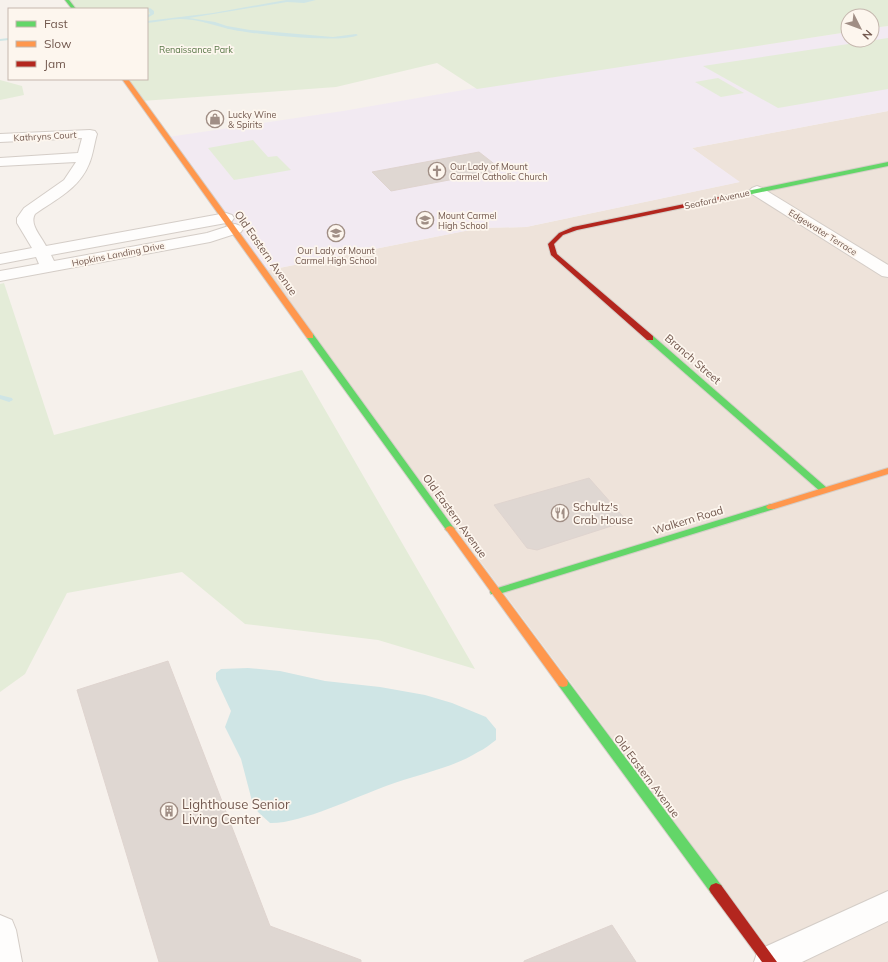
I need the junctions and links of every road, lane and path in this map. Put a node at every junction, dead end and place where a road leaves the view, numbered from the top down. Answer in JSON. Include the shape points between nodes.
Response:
{"nodes":[{"id":1,"x":67,"y":0,"type":"edge"},
{"id":2,"x":73,"y":8,"type":"edge"},
{"id":3,"x":126,"y":80,"type":"edge"},
{"id":4,"x":0,"y":138,"type":"edge"},
{"id":5,"x":84,"y":157,"type":"junction"},
{"id":6,"x":0,"y":162,"type":"edge"},
{"id":7,"x":888,"y":164,"type":"edge"},
{"id":8,"x":757,"y":191,"type":"junction"},
{"id":9,"x":231,"y":223,"type":"junction"},
{"id":10,"x":551,"y":244,"type":"joint"},
{"id":11,"x":42,"y":252,"type":"junction"},
{"id":12,"x":0,"y":259,"type":"edge"},
{"id":13,"x":49,"y":267,"type":"junction"},
{"id":14,"x":888,"y":272,"type":"edge"},
{"id":15,"x":0,"y":276,"type":"edge"},
{"id":16,"x":888,"y":471,"type":"edge"},
{"id":17,"x":824,"y":490,"type":"junction"},
{"id":18,"x":495,"y":592,"type":"junction"},
{"id":19,"x":888,"y":904,"type":"edge"},
{"id":20,"x":0,"y":930,"type":"edge"},
{"id":21,"x":770,"y":961,"type":"edge"},
{"id":22,"x":6,"y":962,"type":"edge"}],
"edges":[{"from":1,"to":2,"type":"street"},
{"from":3,"to":9,"type":"street","name":"Old Eastern Avenue"},
{"from":4,"to":5,"type":"street","name":"Kathryns Court","via":[[90,134]]},
{"from":5,"to":6,"type":"street"},
{"from":5,"to":11,"type":"street","name":"Kathryns Court","via":[[80,169],[69,185],[34,207],[25,218],[25,223]]},
{"from":7,"to":8,"type":"street","name":"Seaford Avenue"},
{"from":8,"to":10,"type":"street","name":"Seaford Avenue","via":[[572,230],[557,237]]},
{"from":8,"to":14,"type":"street","name":"Edgewater Terrace"},
{"from":9,"to":11,"type":"street","name":"Hopkins Landing Drive"},
{"from":9,"to":13,"type":"street","name":"Hopkins Landing Drive","via":[[210,237]]},
{"from":9,"to":18,"type":"street","name":"Old Eastern Avenue"},
{"from":10,"to":17,"type":"street","name":"Branch Street","via":[[554,255]]},
{"from":11,"to":12,"type":"street","name":"Hopkins Landing Drive"},
{"from":11,"to":13,"type":"street","name":"Kathryns Court"},
{"from":13,"to":15,"type":"street","name":"Hopkins Landing Drive"},
{"from":16,"to":17,"type":"street","name":"Walkern Road"},
{"from":17,"to":18,"type":"street","name":"Walkern Road"},
{"from":18,"to":21,"type":"street","name":"Old Eastern Avenue"},
{"from":19,"to":21,"type":"street"},
{"from":20,"to":22,"type":"street"}]}
